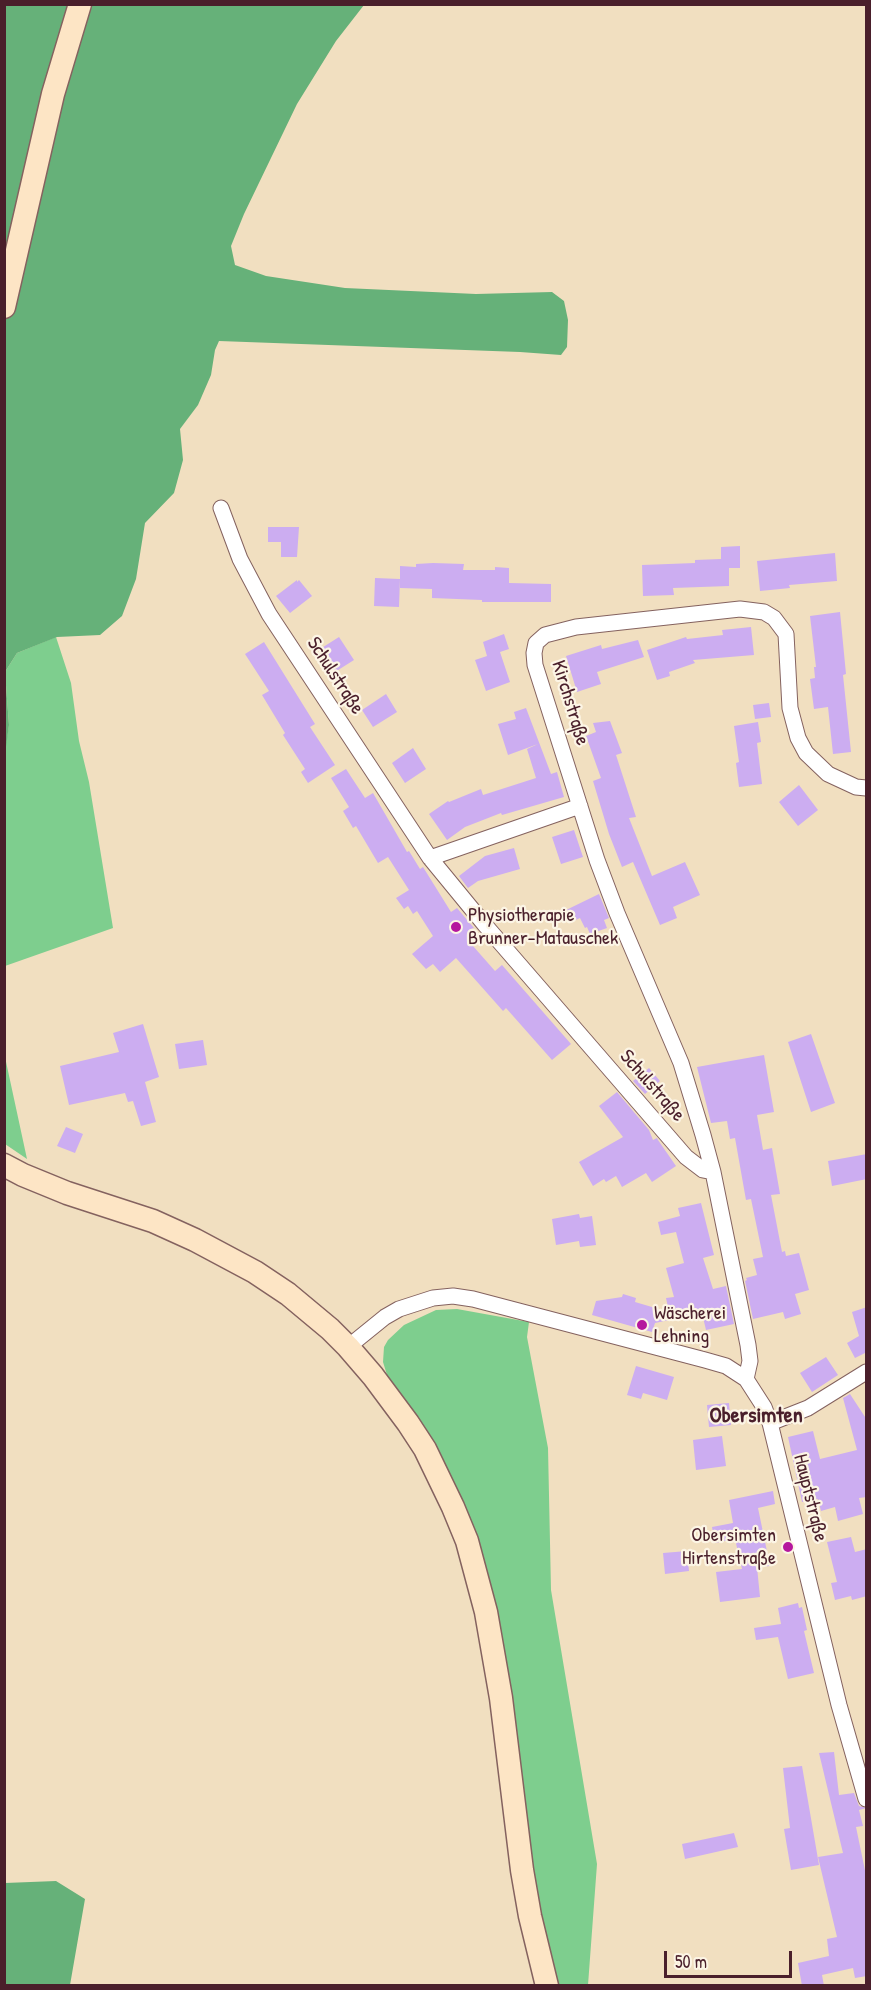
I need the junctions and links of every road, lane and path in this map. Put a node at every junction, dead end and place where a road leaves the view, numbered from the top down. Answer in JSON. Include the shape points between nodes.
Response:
{"nodes":[{"id":1,"x":80,"y":4,"type":"edge"},
{"id":2,"x":4,"y":307,"type":"edge"},
{"id":3,"x":221,"y":508,"type":"dead end"},
{"id":4,"x":867,"y":788,"type":"edge"},
{"id":5,"x":580,"y":806,"type":"junction"},
{"id":6,"x":430,"y":858,"type":"junction"},
{"id":7,"x":4,"y":1165,"type":"edge"},
{"id":8,"x":713,"y":1172,"type":"junction"},
{"id":9,"x":348,"y":1347,"type":"junction"},
{"id":10,"x":867,"y":1372,"type":"edge"},
{"id":11,"x":746,"y":1379,"type":"junction"},
{"id":12,"x":770,"y":1424,"type":"junction"},
{"id":13,"x":867,"y":1799,"type":"edge"},
{"id":14,"x":547,"y":1986,"type":"edge"}],
"edges":[{"from":1,"to":2,"type":"main road","via":[[52,94]]},
{"from":3,"to":6,"type":"street","name":"Schulstraße","via":[[240,559],[264,604]]},
{"from":4,"to":5,"type":"street","name":"Kirchstraße","via":[[828,774],[806,753],[790,708],[786,634],[764,612],[740,609],[576,627],[540,638],[534,653],[535,665]]},
{"from":5,"to":6,"type":"street"},
{"from":5,"to":8,"type":"street","name":"Kirchstraße","via":[[617,913],[681,1063]]},
{"from":6,"to":8,"type":"street","name":"Schulstraße","via":[[686,1157],[703,1170]]},
{"from":7,"to":9,"type":"main road","via":[[66,1193],[153,1221],[231,1258],[288,1294]]},
{"from":8,"to":11,"type":"street","via":[[748,1345]]},
{"from":9,"to":11,"type":"street","name":"Hauptstraße","via":[[399,1309],[453,1296],[705,1360],[726,1366]]},
{"from":9,"to":14,"type":"main road","via":[[388,1394],[425,1449],[467,1541],[493,1644],[519,1847]]},
{"from":10,"to":12,"type":"street","via":[[808,1408]]},
{"from":11,"to":12,"type":"street","name":"Hauptstraße"},
{"from":12,"to":13,"type":"street","name":"Hauptstraße","via":[[839,1705]]}]}
